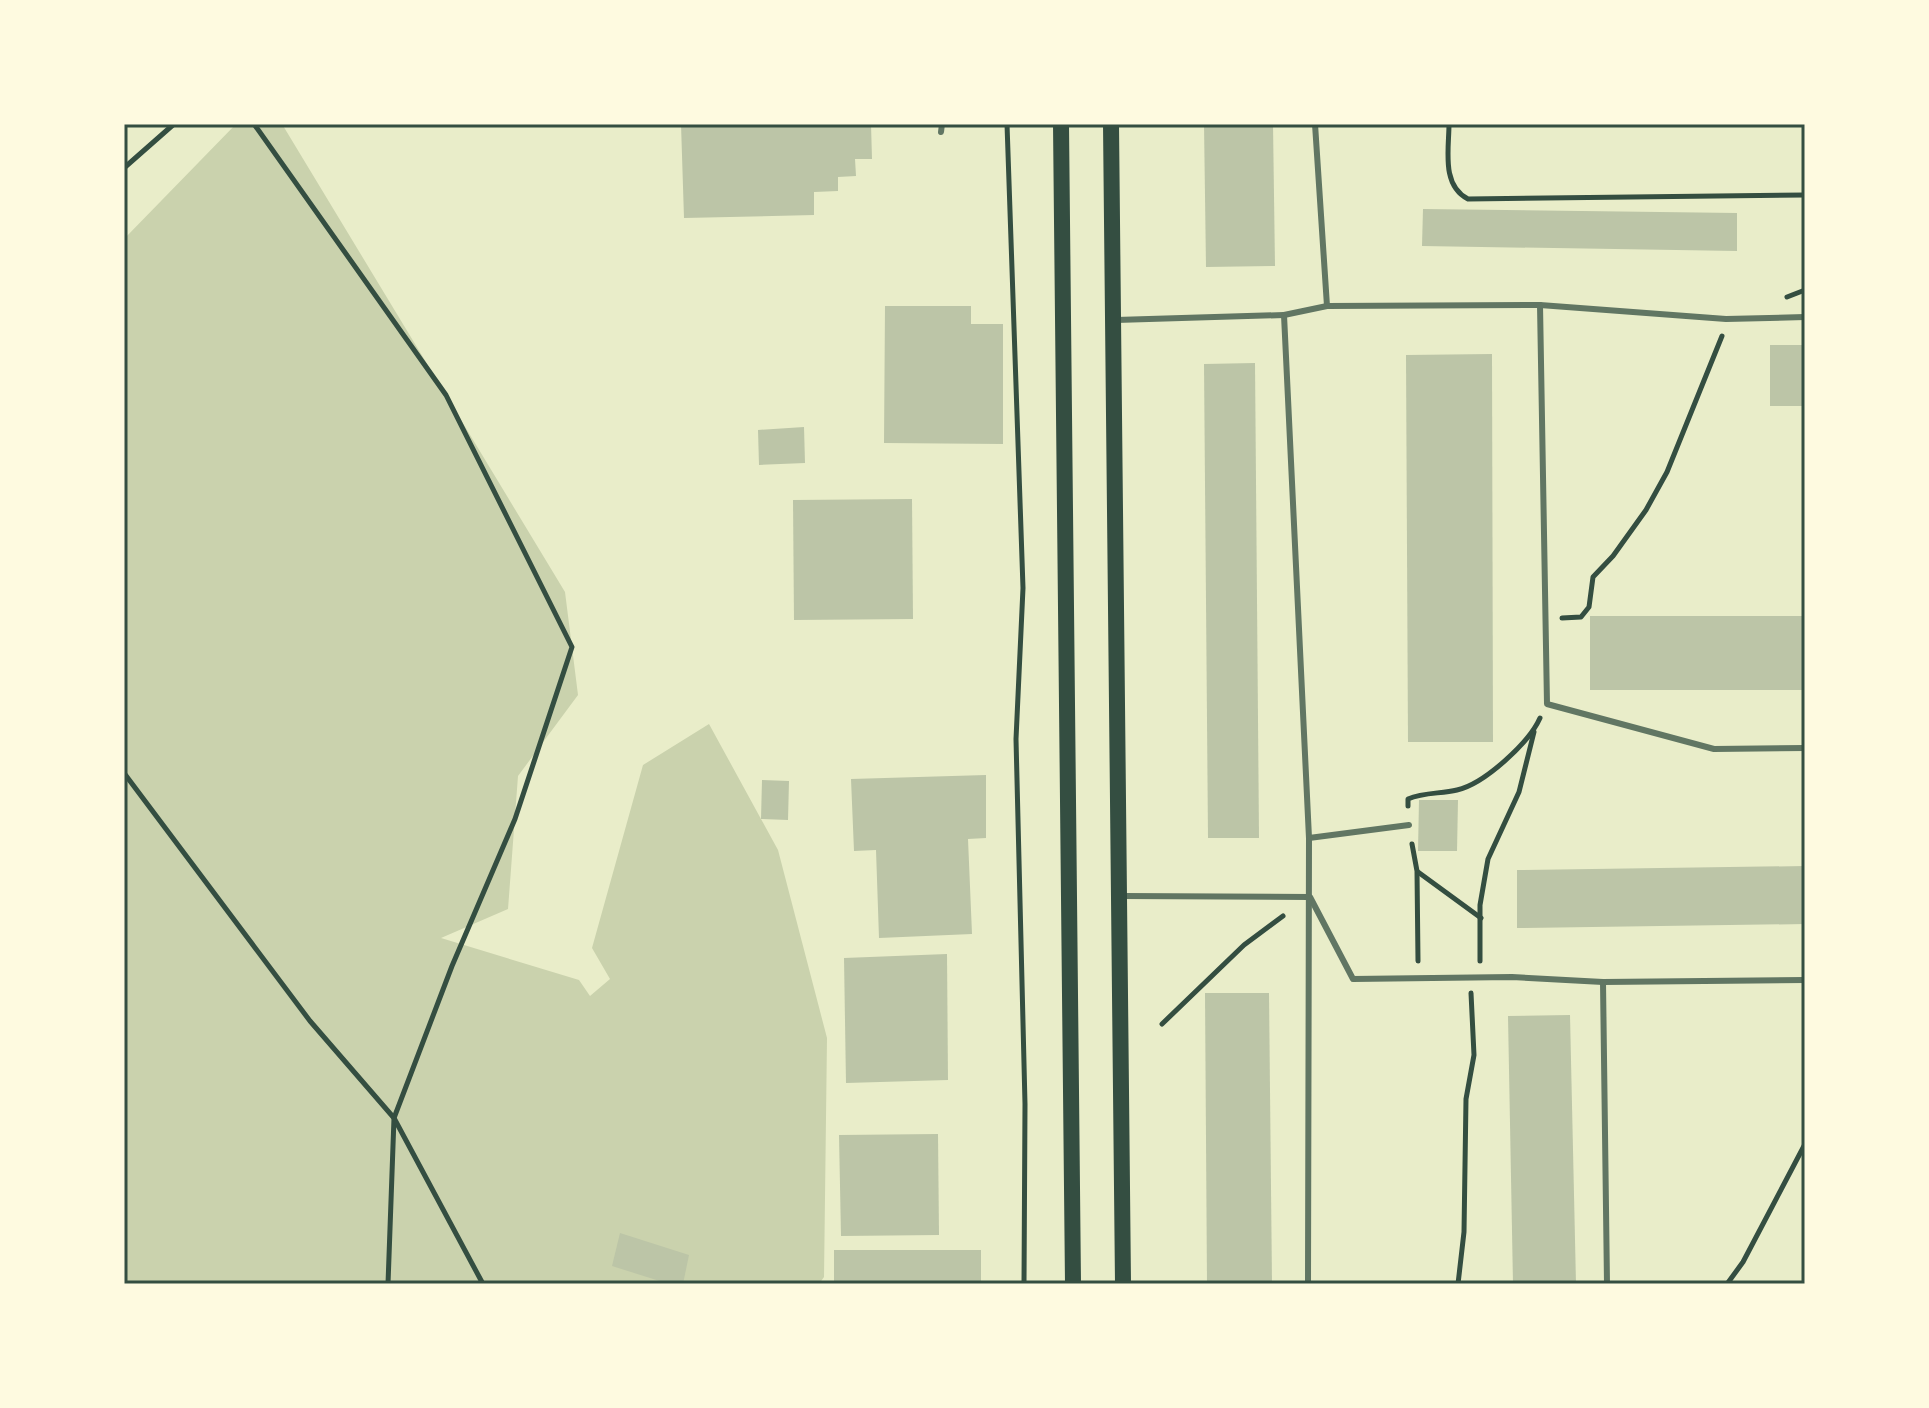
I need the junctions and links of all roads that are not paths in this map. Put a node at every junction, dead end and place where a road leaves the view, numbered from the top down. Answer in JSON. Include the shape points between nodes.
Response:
{"nodes":[{"id":1,"x":942,"y":124,"type":"edge"},
{"id":2,"x":1061,"y":124,"type":"edge"},
{"id":3,"x":1111,"y":124,"type":"edge"},
{"id":4,"x":1315,"y":124,"type":"edge"},
{"id":5,"x":941,"y":132,"type":"dead end"},
{"id":6,"x":1540,"y":305,"type":"junction"},
{"id":7,"x":1327,"y":306,"type":"junction"},
{"id":8,"x":1284,"y":315,"type":"junction"},
{"id":9,"x":1805,"y":317,"type":"edge"},
{"id":10,"x":1113,"y":320,"type":"junction"},
{"id":11,"x":1805,"y":748,"type":"edge"},
{"id":12,"x":1409,"y":825,"type":"dead end"},
{"id":13,"x":1309,"y":838,"type":"junction"},
{"id":14,"x":1119,"y":896,"type":"junction"},
{"id":15,"x":1310,"y":897,"type":"junction"},
{"id":16,"x":1805,"y":980,"type":"edge"},
{"id":17,"x":1603,"y":982,"type":"junction"},
{"id":18,"x":1073,"y":1284,"type":"edge"},
{"id":19,"x":1123,"y":1284,"type":"edge"},
{"id":20,"x":1308,"y":1284,"type":"edge"},
{"id":21,"x":1607,"y":1284,"type":"edge"}],
"edges":[{"from":1,"to":5,"type":"lane"},
{"from":2,"to":18,"type":"main road"},
{"from":3,"to":10,"type":"main road"},
{"from":4,"to":7,"type":"lane"},
{"from":6,"to":7,"type":"lane"},
{"from":6,"to":9,"type":"lane","via":[[1726,319]]},
{"from":6,"to":11,"type":"lane","via":[[1547,704],[1714,749]]},
{"from":7,"to":8,"type":"lane"},
{"from":8,"to":10,"type":"lane"},
{"from":8,"to":13,"type":"lane"},
{"from":10,"to":14,"type":"main road"},
{"from":12,"to":13,"type":"lane"},
{"from":13,"to":15,"type":"lane"},
{"from":14,"to":15,"type":"lane"},
{"from":14,"to":19,"type":"main road"},
{"from":15,"to":17,"type":"lane","via":[[1353,979]]},
{"from":15,"to":20,"type":"lane"},
{"from":16,"to":17,"type":"lane"},
{"from":17,"to":21,"type":"lane"}]}
